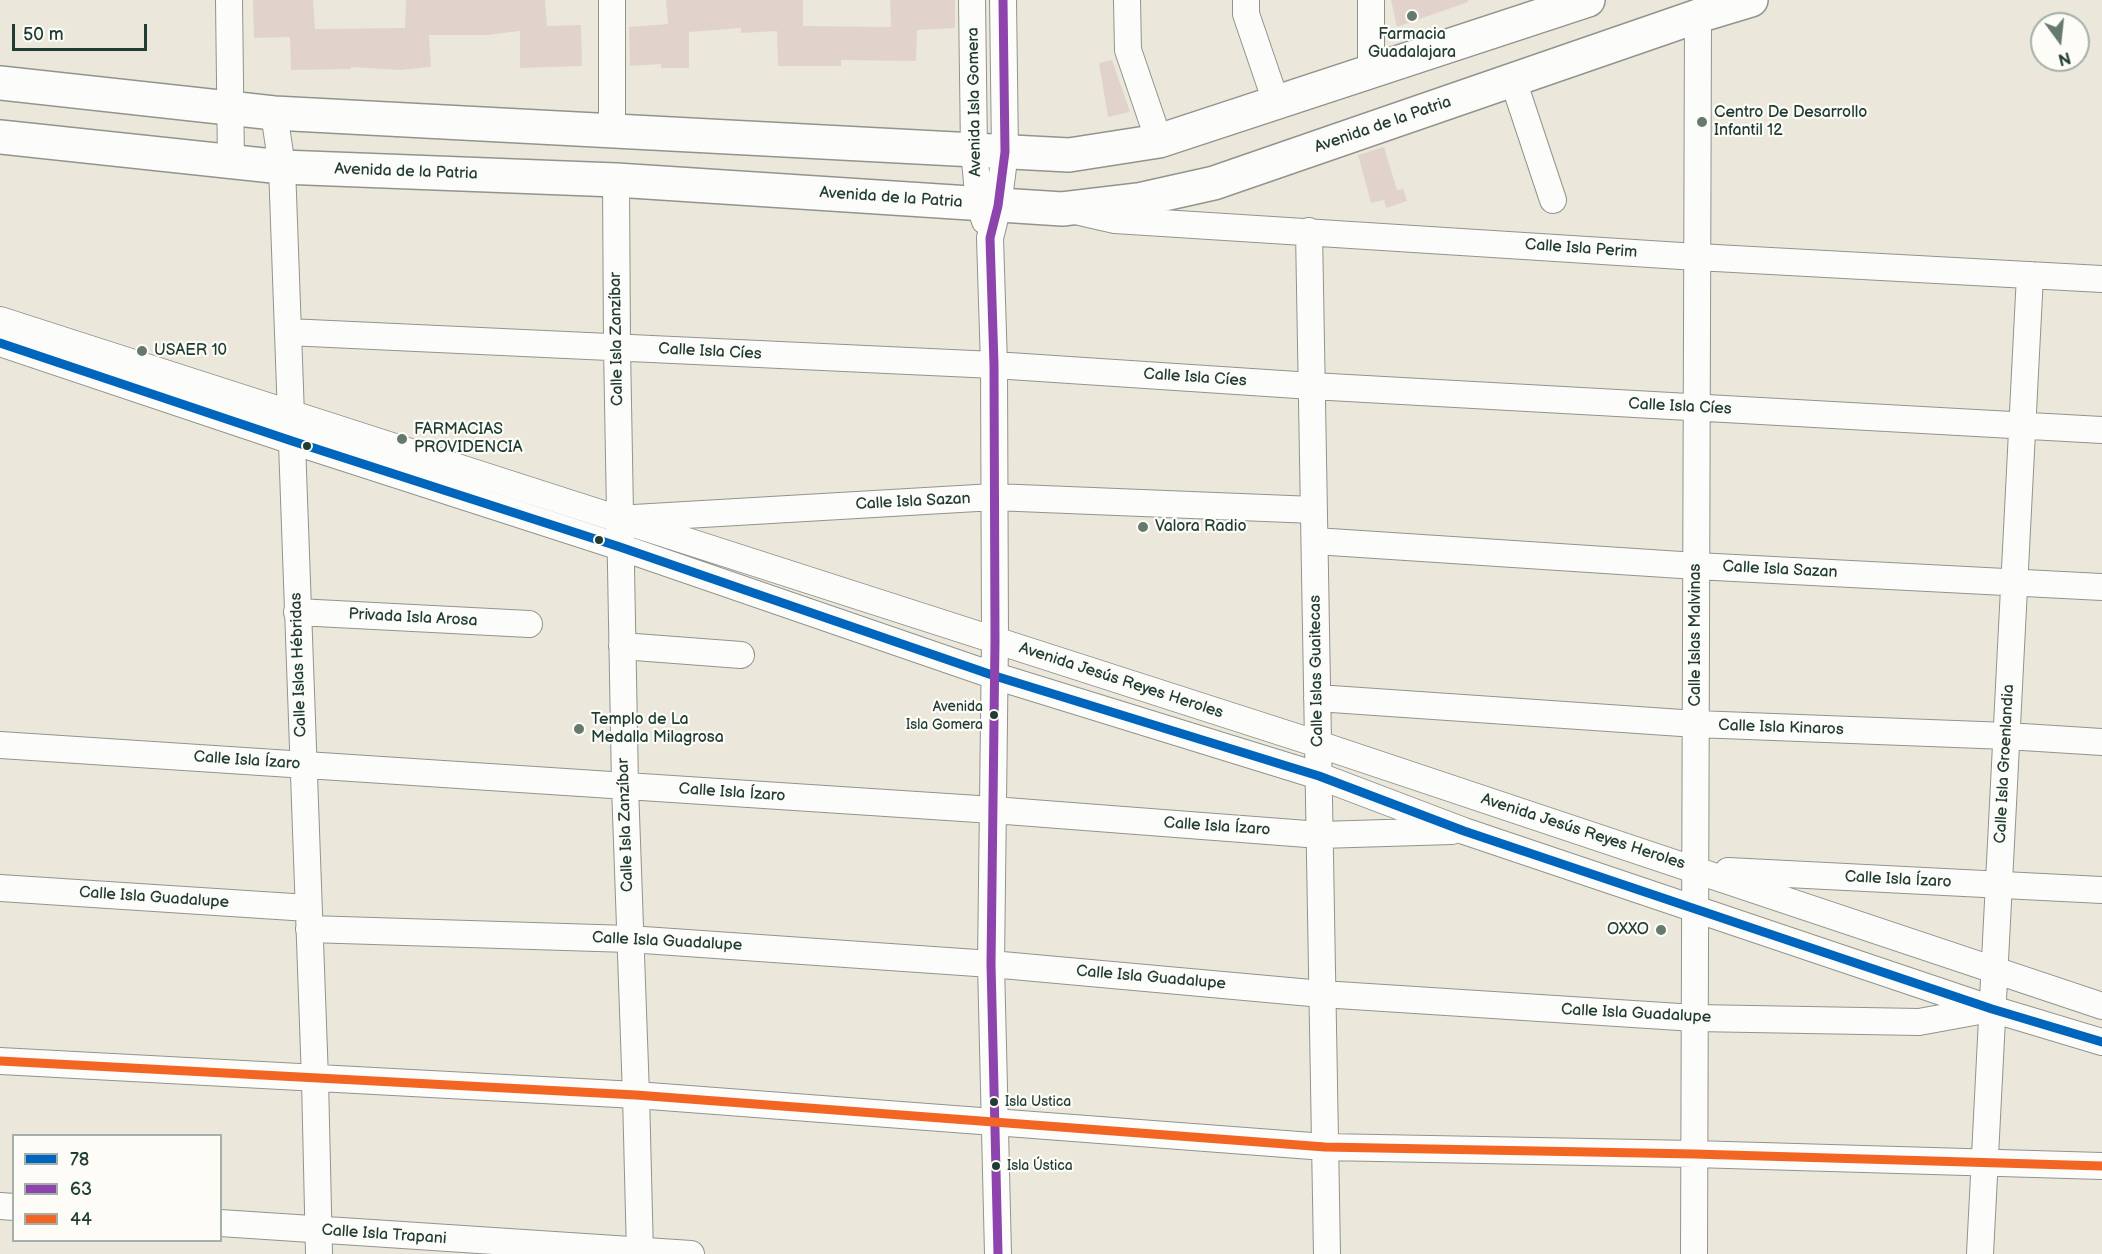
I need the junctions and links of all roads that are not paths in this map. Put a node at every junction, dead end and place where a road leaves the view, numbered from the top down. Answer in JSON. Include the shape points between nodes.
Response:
{"nodes":[{"id":1,"x":229,"y":0,"type":"edge"},
{"id":2,"x":595,"y":0,"type":"edge"},
{"id":3,"x":612,"y":0,"type":"edge"},
{"id":4,"x":972,"y":0,"type":"edge"},
{"id":5,"x":1003,"y":0,"type":"edge"},
{"id":6,"x":1127,"y":0,"type":"edge"},
{"id":7,"x":1246,"y":0,"type":"edge"},
{"id":8,"x":1371,"y":0,"type":"edge"},
{"id":9,"x":1588,"y":0,"type":"edge"},
{"id":10,"x":1751,"y":0,"type":"edge"},
{"id":11,"x":1698,"y":16,"type":"junction"},
{"id":12,"x":1371,"y":70,"type":"junction"},
{"id":13,"x":1513,"y":80,"type":"junction"},
{"id":14,"x":0,"y":83,"type":"edge"},
{"id":15,"x":1276,"y":102,"type":"junction"},
{"id":16,"x":230,"y":108,"type":"junction"},
{"id":17,"x":274,"y":113,"type":"junction"},
{"id":18,"x":604,"y":130,"type":"junction"},
{"id":19,"x":0,"y":137,"type":"edge"},
{"id":20,"x":1159,"y":141,"type":"junction"},
{"id":21,"x":989,"y":151,"type":"junction"},
{"id":22,"x":231,"y":162,"type":"junction"},
{"id":23,"x":282,"y":167,"type":"junction"},
{"id":24,"x":616,"y":180,"type":"junction"},
{"id":25,"x":1553,"y":200,"type":"dead end"},
{"id":26,"x":988,"y":205,"type":"junction"},
{"id":27,"x":1062,"y":208,"type":"junction"},
{"id":28,"x":1309,"y":231,"type":"junction"},
{"id":29,"x":1697,"y":257,"type":"junction"},
{"id":30,"x":2030,"y":275,"type":"junction"},
{"id":31,"x":2102,"y":279,"type":"edge"},
{"id":32,"x":0,"y":320,"type":"edge"},
{"id":33,"x":288,"y":332,"type":"junction"},
{"id":34,"x":0,"y":343,"type":"edge"},
{"id":35,"x":617,"y":348,"type":"junction"},
{"id":36,"x":994,"y":365,"type":"junction"},
{"id":37,"x":1312,"y":386,"type":"junction"},
{"id":38,"x":1697,"y":407,"type":"junction"},
{"id":39,"x":290,"y":413,"type":"junction"},
{"id":40,"x":2022,"y":426,"type":"junction"},
{"id":41,"x":2102,"y":430,"type":"edge"},
{"id":42,"x":292,"y":441,"type":"junction"},
{"id":43,"x":994,"y":497,"type":"junction"},
{"id":44,"x":1314,"y":510,"type":"junction"},
{"id":45,"x":620,"y":518,"type":"junction"},
{"id":46,"x":1315,"y":541,"type":"junction"},
{"id":47,"x":620,"y":547,"type":"junction"},
{"id":48,"x":1696,"y":566,"type":"junction"},
{"id":49,"x":2014,"y":583,"type":"junction"},
{"id":50,"x":2102,"y":587,"type":"edge"},
{"id":51,"x":297,"y":612,"type":"junction"},
{"id":52,"x":529,"y":624,"type":"dead end"},
{"id":53,"x":995,"y":640,"type":"junction"},
{"id":54,"x":622,"y":646,"type":"junction"},
{"id":55,"x":741,"y":655,"type":"dead end"},
{"id":56,"x":995,"y":676,"type":"junction"},
{"id":57,"x":1317,"y":698,"type":"junction"},
{"id":58,"x":1696,"y":724,"type":"junction"},
{"id":59,"x":2007,"y":736,"type":"junction"},
{"id":60,"x":2102,"y":742,"type":"edge"},
{"id":61,"x":1318,"y":744,"type":"junction"},
{"id":62,"x":0,"y":745,"type":"edge"},
{"id":63,"x":303,"y":765,"type":"junction"},
{"id":64,"x":1319,"y":776,"type":"junction"},
{"id":65,"x":625,"y":786,"type":"junction"},
{"id":66,"x":993,"y":810,"type":"junction"},
{"id":67,"x":1464,"y":831,"type":"junction"},
{"id":68,"x":1320,"y":835,"type":"junction"},
{"id":69,"x":1695,"y":870,"type":"junction"},
{"id":70,"x":1999,"y":885,"type":"junction"},
{"id":71,"x":0,"y":888,"type":"edge"},
{"id":72,"x":2102,"y":890,"type":"edge"},
{"id":73,"x":1695,"y":909,"type":"junction"},
{"id":74,"x":308,"y":918,"type":"junction"},
{"id":75,"x":629,"y":939,"type":"junction"},
{"id":76,"x":991,"y":964,"type":"junction"},
{"id":77,"x":1994,"y":971,"type":"junction"},
{"id":78,"x":1322,"y":994,"type":"junction"},
{"id":79,"x":2102,"y":1006,"type":"edge"},
{"id":80,"x":1992,"y":1009,"type":"junction"},
{"id":81,"x":1695,"y":1018,"type":"junction"},
{"id":82,"x":2102,"y":1042,"type":"edge"},
{"id":83,"x":0,"y":1061,"type":"edge"},
{"id":84,"x":315,"y":1079,"type":"junction"},
{"id":85,"x":636,"y":1095,"type":"junction"},
{"id":86,"x":994,"y":1122,"type":"junction"},
{"id":87,"x":1325,"y":1147,"type":"junction"},
{"id":88,"x":1694,"y":1154,"type":"junction"},
{"id":89,"x":1984,"y":1162,"type":"junction"},
{"id":90,"x":2102,"y":1166,"type":"edge"},
{"id":91,"x":222,"y":1223,"type":"edge"},
{"id":92,"x":319,"y":1243,"type":"edge"},
{"id":93,"x":640,"y":1252,"type":"edge"},
{"id":94,"x":691,"y":1254,"type":"edge"},
{"id":95,"x":998,"y":1254,"type":"edge"},
{"id":96,"x":1327,"y":1254,"type":"edge"},
{"id":97,"x":1694,"y":1254,"type":"edge"},
{"id":98,"x":1980,"y":1254,"type":"edge"}],
"edges":[{"from":1,"to":16,"type":"street"},
{"from":2,"to":18,"type":"street"},
{"from":3,"to":18,"type":"street"},
{"from":4,"to":21,"type":"street","name":"Avenida Isla Gomera"},
{"from":5,"to":21,"type":"street","name":"Avenida Isla Gomera"},
{"from":6,"to":20,"type":"street","via":[[1128,50]]},
{"from":7,"to":15,"type":"street","via":[[1246,14]]},
{"from":8,"to":12,"type":"street"},
{"from":9,"to":12,"type":"main road"},
{"from":10,"to":11,"type":"main road","name":"Avenida de la Patria"},
{"from":11,"to":13,"type":"main road","name":"Avenida de la Patria"},
{"from":11,"to":29,"type":"street","name":"Calle Islas Malvinas"},
{"from":12,"to":15,"type":"main road"},
{"from":13,"to":25,"type":"street"},
{"from":13,"to":27,"type":"main road","name":"Avenida de la Patria","via":[[1214,183],[1138,200]]},
{"from":14,"to":16,"type":"main road"},
{"from":15,"to":20,"type":"main road"},
{"from":16,"to":17,"type":"main road"},
{"from":16,"to":22,"type":"street"},
{"from":17,"to":18,"type":"main road"},
{"from":17,"to":23,"type":"street","name":"Calle Islas Hébridas"},
{"from":18,"to":21,"type":"main road"},
{"from":19,"to":22,"type":"main road","name":"Avenida de la Patria"},
{"from":20,"to":21,"type":"main road","via":[[1069,155]]},
{"from":21,"to":26,"type":"street","name":"Avenida Isla Gomera"},
{"from":22,"to":23,"type":"main road","name":"Avenida de la Patria"},
{"from":23,"to":24,"type":"main road","name":"Avenida de la Patria"},
{"from":23,"to":33,"type":"street","name":"Calle Islas Hébridas"},
{"from":24,"to":26,"type":"main road","name":"Avenida de la Patria"},
{"from":24,"to":35,"type":"street","name":"Calle Isla Zanzíbar"},
{"from":26,"to":27,"type":"main road","name":"Avenida de la Patria"},
{"from":26,"to":36,"type":"street","name":"Avenida Isla Gomera"},
{"from":27,"to":28,"type":"street","name":"Calle Isla Perim","via":[[1115,220]]},
{"from":28,"to":29,"type":"street","name":"Calle Isla Perim"},
{"from":28,"to":37,"type":"street","name":"Calle Islas Guaitecas"},
{"from":29,"to":30,"type":"street","name":"Calle Isla Perim"},
{"from":29,"to":38,"type":"street","name":"Calle Islas Malvinas"},
{"from":30,"to":31,"type":"street","name":"Calle Isla Perim"},
{"from":30,"to":40,"type":"street","name":"Calle Isla Groenlandia"},
{"from":32,"to":39,"type":"street","name":"Avenida Jesús Reyes Heroles"},
{"from":33,"to":35,"type":"street","name":"Calle Isla Cíes"},
{"from":33,"to":39,"type":"street","name":"Calle Islas Hébridas"},
{"from":34,"to":42,"type":"street","name":"Avenida Jesús Reyes Heroles"},
{"from":35,"to":36,"type":"street","name":"Calle Isla Cíes"},
{"from":35,"to":45,"type":"street","name":"Calle Isla Zanzíbar"},
{"from":36,"to":37,"type":"street","name":"Calle Isla Cíes"},
{"from":36,"to":43,"type":"street","name":"Avenida Isla Gomera"},
{"from":37,"to":38,"type":"street","name":"Calle Isla Cíes"},
{"from":37,"to":44,"type":"street","name":"Calle Islas Guaitecas"},
{"from":38,"to":40,"type":"street","name":"Calle Isla Cíes"},
{"from":38,"to":48,"type":"street","name":"Calle Islas Malvinas"},
{"from":39,"to":42,"type":"street","name":"Calle Islas Hébridas"},
{"from":39,"to":45,"type":"street","name":"Avenida Jesús Reyes Heroles"},
{"from":40,"to":41,"type":"street","name":"Calle Isla Cíes"},
{"from":40,"to":49,"type":"street","name":"Calle Isla Groenlandia"},
{"from":42,"to":47,"type":"street","name":"Avenida Jesús Reyes Heroles"},
{"from":42,"to":51,"type":"street","name":"Calle Islas Hébridas"},
{"from":43,"to":44,"type":"street","name":"Calle Isla Sazan"},
{"from":43,"to":45,"type":"street","name":"Calle Isla Sazan"},
{"from":43,"to":53,"type":"street","name":"Avenida Isla Gomera"},
{"from":44,"to":46,"type":"street","name":"Calle Islas Guaitecas"},
{"from":45,"to":47,"type":"street","name":"Calle Isla Zanzíbar"},
{"from":45,"to":53,"type":"street","name":"Avenida Jesús Reyes Heroles"},
{"from":46,"to":48,"type":"street","name":"Calle Isla Sazan"},
{"from":46,"to":57,"type":"street","name":"Calle Islas Guaitecas"},
{"from":47,"to":54,"type":"street","name":"Calle Isla Zanzíbar"},
{"from":47,"to":56,"type":"street","name":"Avenida Jesús Reyes Heroles"},
{"from":48,"to":49,"type":"street","name":"Calle Isla Sazan"},
{"from":48,"to":58,"type":"street","name":"Calle Islas Malvinas"},
{"from":49,"to":50,"type":"street","name":"Calle Isla Sazan"},
{"from":49,"to":59,"type":"street","name":"Calle Isla Groenlandia"},
{"from":51,"to":52,"type":"street","name":"Privada Isla Arosa"},
{"from":51,"to":63,"type":"street","name":"Calle Islas Hébridas"},
{"from":53,"to":56,"type":"street","name":"Avenida Isla Gomera"},
{"from":53,"to":61,"type":"street","name":"Avenida Jesús Reyes Heroles"},
{"from":54,"to":55,"type":"street"},
{"from":54,"to":65,"type":"street","name":"Calle Isla Zanzíbar"},
{"from":56,"to":64,"type":"street","name":"Avenida Jesús Reyes Heroles"},
{"from":56,"to":66,"type":"street","name":"Avenida Isla Gomera"},
{"from":57,"to":58,"type":"street","name":"Calle Isla Kinaros"},
{"from":57,"to":61,"type":"street","name":"Calle Islas Guaitecas"},
{"from":58,"to":59,"type":"street","name":"Calle Isla Kinaros"},
{"from":58,"to":69,"type":"street","name":"Calle Islas Malvinas"},
{"from":59,"to":60,"type":"street","name":"Calle Isla Kinaros"},
{"from":59,"to":70,"type":"street","name":"Calle Isla Groenlandia"},
{"from":61,"to":64,"type":"street","name":"Calle Islas Guaitecas"},
{"from":61,"to":69,"type":"street","name":"Avenida Jesús Reyes Heroles"},
{"from":62,"to":63,"type":"street","name":"Calle Isla Ízaro"},
{"from":63,"to":65,"type":"street","name":"Calle Isla Ízaro"},
{"from":63,"to":74,"type":"street","name":"Calle Islas Hébridas"},
{"from":64,"to":67,"type":"street","name":"Avenida Jesús Reyes Heroles"},
{"from":64,"to":68,"type":"street","name":"Calle Islas Guaitecas"},
{"from":65,"to":66,"type":"street","name":"Calle Isla Ízaro"},
{"from":65,"to":75,"type":"street","name":"Calle Isla Zanzíbar"},
{"from":66,"to":68,"type":"street","name":"Calle Isla Ízaro"},
{"from":66,"to":76,"type":"street","name":"Avenida Isla Gomera"},
{"from":67,"to":68,"type":"street","name":"Calle Isla Ízaro"},
{"from":67,"to":73,"type":"street","name":"Avenida Jesús Reyes Heroles"},
{"from":68,"to":78,"type":"street","name":"Calle Islas Guaitecas"},
{"from":69,"to":70,"type":"street","name":"Calle Isla Ízaro"},
{"from":69,"to":73,"type":"street","name":"Calle Islas Malvinas"},
{"from":69,"to":77,"type":"street","name":"Avenida Jesús Reyes Heroles"},
{"from":70,"to":72,"type":"street","name":"Calle Isla Ízaro"},
{"from":70,"to":77,"type":"street","name":"Calle Isla Groenlandia"},
{"from":71,"to":74,"type":"street","name":"Calle Isla Guadalupe"},
{"from":73,"to":80,"type":"street","name":"Avenida Jesús Reyes Heroles"},
{"from":73,"to":81,"type":"street","name":"Calle Islas Malvinas"},
{"from":74,"to":75,"type":"street","name":"Calle Isla Guadalupe"},
{"from":74,"to":84,"type":"street","name":"Calle Islas Hébridas"},
{"from":75,"to":76,"type":"street","name":"Calle Isla Guadalupe"},
{"from":75,"to":85,"type":"street","name":"Calle Isla Zanzíbar"},
{"from":76,"to":78,"type":"street","name":"Calle Isla Guadalupe"},
{"from":76,"to":86,"type":"street","name":"Avenida Isla Gomera"},
{"from":77,"to":79,"type":"street","name":"Avenida Jesús Reyes Heroles"},
{"from":77,"to":80,"type":"street","name":"Calle Isla Groenlandia"},
{"from":78,"to":81,"type":"street","name":"Calle Isla Guadalupe"},
{"from":78,"to":87,"type":"street","name":"Calle Islas Guaitecas"},
{"from":80,"to":81,"type":"street","name":"Calle Isla Guadalupe","via":[[1919,1022]]},
{"from":80,"to":82,"type":"street","name":"Avenida Jesús Reyes Heroles"},
{"from":80,"to":89,"type":"street","name":"Calle Isla Groenlandia"},
{"from":81,"to":88,"type":"street","name":"Calle Islas Malvinas"},
{"from":83,"to":84,"type":"street"},
{"from":84,"to":85,"type":"street"},
{"from":84,"to":92,"type":"street","name":"Calle Islas Hébridas"},
{"from":85,"to":86,"type":"street"},
{"from":85,"to":93,"type":"street","name":"Calle Isla Zanzíbar"},
{"from":86,"to":87,"type":"street"},
{"from":86,"to":95,"type":"street","name":"Avenida Isla Gomera"},
{"from":87,"to":88,"type":"street"},
{"from":87,"to":96,"type":"street","name":"Calle Islas Guaitecas"},
{"from":88,"to":89,"type":"street"},
{"from":88,"to":97,"type":"street","name":"Calle Islas Malvinas"},
{"from":89,"to":90,"type":"street"},
{"from":89,"to":98,"type":"street","name":"Calle Isla Groenlandia"},
{"from":91,"to":92,"type":"street","name":"Calle Isla Trapani"},
{"from":92,"to":93,"type":"street","name":"Calle Isla Trapani"},
{"from":93,"to":94,"type":"street","name":"Calle Isla Trapani"}]}
